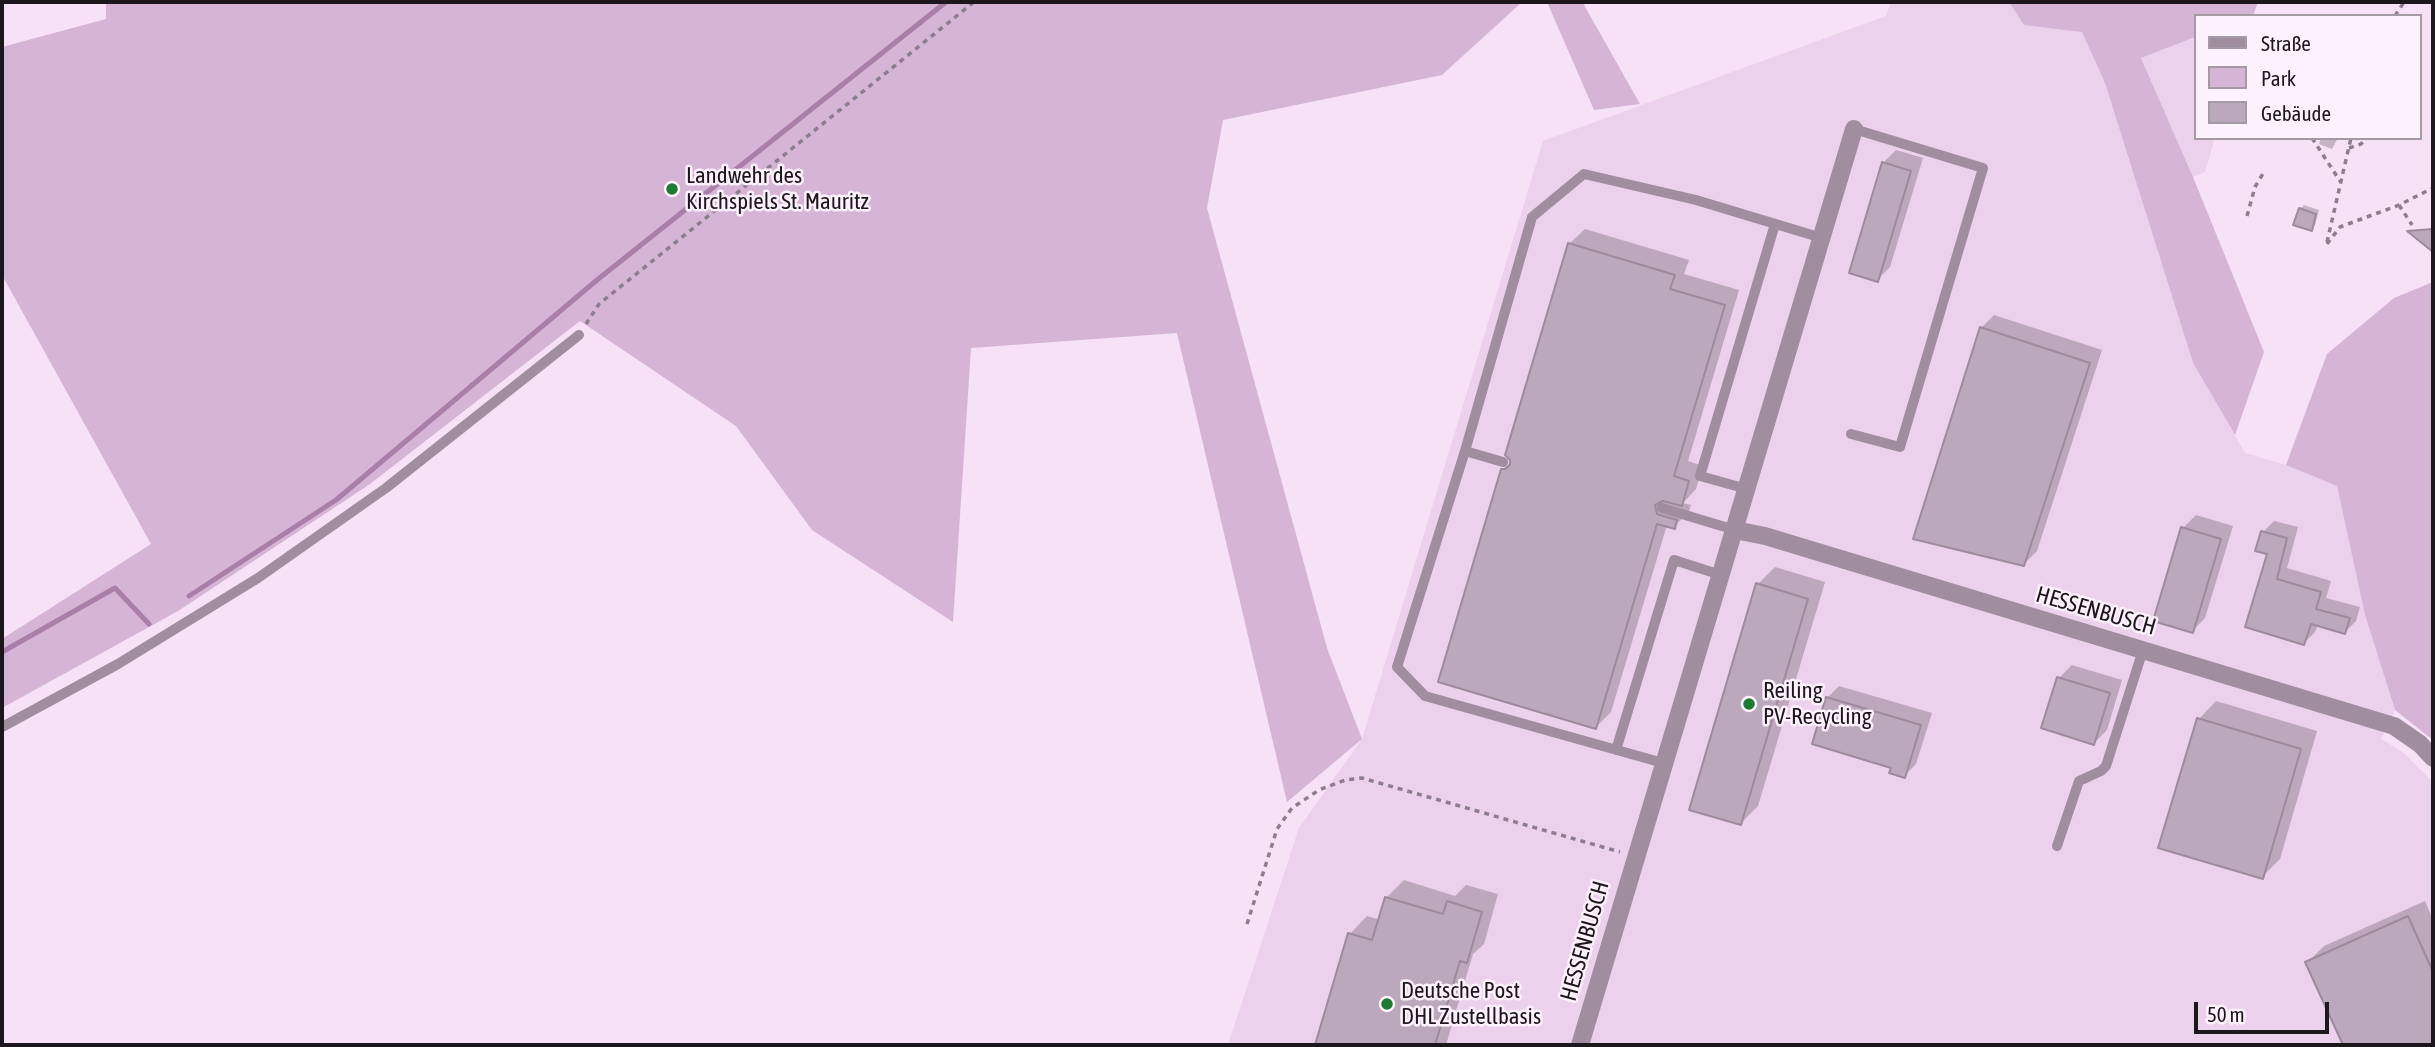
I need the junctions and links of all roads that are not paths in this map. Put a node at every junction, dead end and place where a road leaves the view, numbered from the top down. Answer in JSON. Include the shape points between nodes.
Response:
{"nodes":[{"id":1,"x":1854,"y":129,"type":"joint"},
{"id":2,"x":1774,"y":224,"type":"junction"},
{"id":3,"x":1822,"y":237,"type":"junction"},
{"id":4,"x":579,"y":335,"type":"road end"},
{"id":5,"x":1851,"y":434,"type":"dead end"},
{"id":6,"x":1465,"y":451,"type":"junction"},
{"id":7,"x":1503,"y":462,"type":"dead end"},
{"id":8,"x":1747,"y":489,"type":"junction"},
{"id":9,"x":1662,"y":508,"type":"dead end"},
{"id":10,"x":1735,"y":530,"type":"junction"},
{"id":11,"x":1721,"y":575,"type":"junction"},
{"id":12,"x":2143,"y":650,"type":"junction"},
{"id":13,"x":2,"y":727,"type":"edge"},
{"id":14,"x":1616,"y":750,"type":"junction"},
{"id":15,"x":2433,"y":758,"type":"edge"},
{"id":16,"x":1663,"y":764,"type":"junction"},
{"id":17,"x":2057,"y":846,"type":"dead end"},
{"id":18,"x":1580,"y":1045,"type":"edge"}],
"edges":[{"from":1,"to":3,"type":"street","name":"HESSENBUSCH"},
{"from":1,"to":5,"type":"lane","via":[[1983,168],[1900,447]]},
{"from":2,"to":3,"type":"lane"},
{"from":2,"to":6,"type":"lane","via":[[1584,174],[1532,217]]},
{"from":2,"to":8,"type":"lane","via":[[1700,476]]},
{"from":3,"to":8,"type":"street","name":"HESSENBUSCH"},
{"from":4,"to":13,"type":"lane","via":[[386,488],[258,578],[118,664]]},
{"from":6,"to":7,"type":"lane"},
{"from":6,"to":14,"type":"lane","via":[[1397,667],[1425,696]]},
{"from":8,"to":10,"type":"street","name":"HESSENBUSCH"},
{"from":9,"to":10,"type":"lane"},
{"from":10,"to":11,"type":"street","name":"HESSENBUSCH"},
{"from":10,"to":12,"type":"street","name":"HESSENBUSCH"},
{"from":11,"to":14,"type":"lane","via":[[1674,560]]},
{"from":11,"to":16,"type":"street","name":"HESSENBUSCH"},
{"from":12,"to":15,"type":"street","name":"HESSENBUSCH","via":[[2394,726]]},
{"from":12,"to":17,"type":"lane","via":[[2106,766],[2079,780]]},
{"from":14,"to":16,"type":"lane"},
{"from":16,"to":18,"type":"street","name":"HESSENBUSCH"}]}
